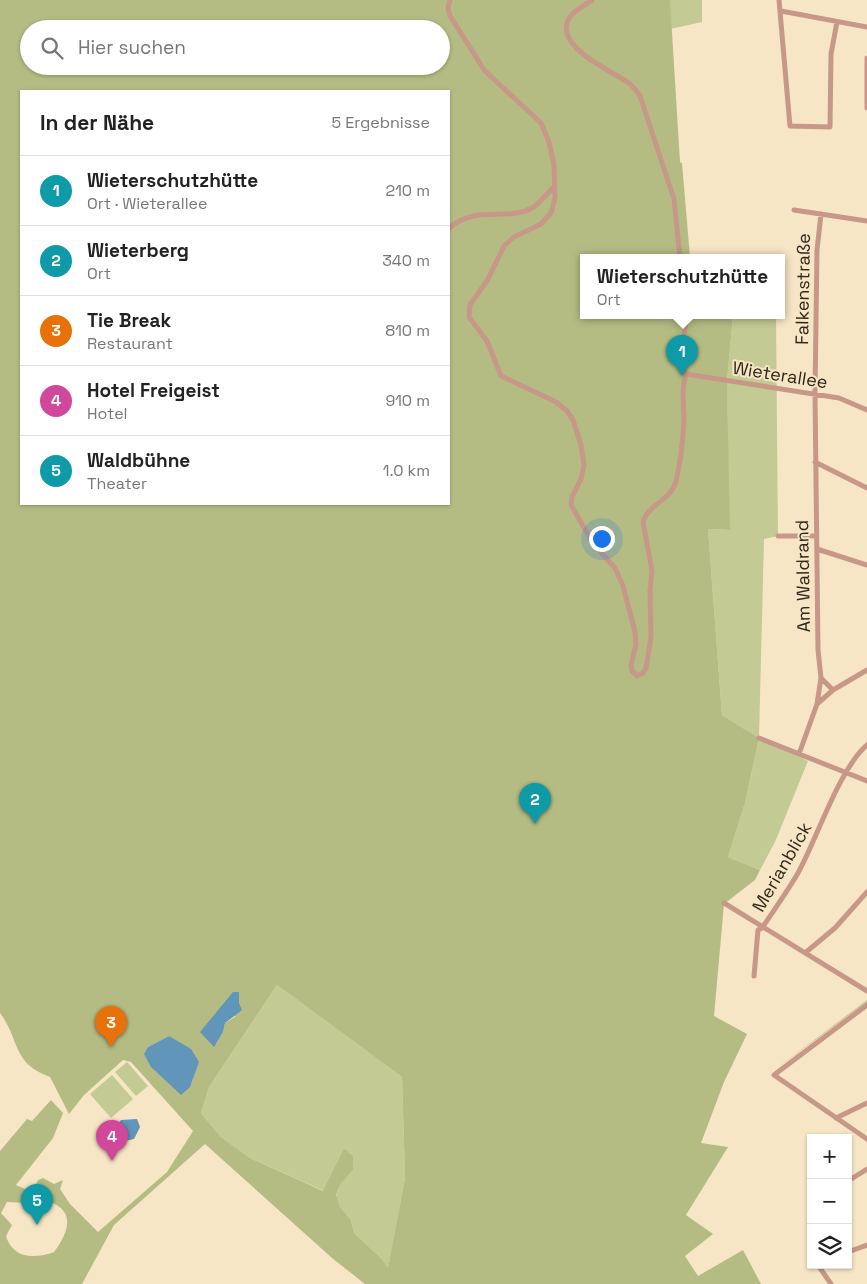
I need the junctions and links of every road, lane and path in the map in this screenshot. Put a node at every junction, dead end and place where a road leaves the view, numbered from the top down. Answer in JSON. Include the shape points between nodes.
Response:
{"nodes":[{"id":1,"x":450,"y":0,"type":"edge"},
{"id":2,"x":592,"y":0,"type":"edge"},
{"id":3,"x":779,"y":0,"type":"edge"},
{"id":4,"x":781,"y":11,"type":"junction"},
{"id":5,"x":837,"y":22,"type":"junction"},
{"id":6,"x":867,"y":26,"type":"edge"},
{"id":7,"x":867,"y":58,"type":"edge"},
{"id":8,"x":867,"y":108,"type":"edge"},
{"id":9,"x":555,"y":186,"type":"junction"},
{"id":10,"x":794,"y":210,"type":"dead end"},
{"id":11,"x":821,"y":214,"type":"junction"},
{"id":12,"x":867,"y":221,"type":"edge"},
{"id":13,"x":450,"y":227,"type":"edge"},
{"id":14,"x":680,"y":254,"type":"edge"},
{"id":15,"x":686,"y":319,"type":"edge"},
{"id":16,"x":686,"y":374,"type":"junction"},
{"id":17,"x":815,"y":394,"type":"junction"},
{"id":18,"x":867,"y":410,"type":"edge"},
{"id":19,"x":815,"y":462,"type":"junction"},
{"id":20,"x":867,"y":488,"type":"edge"},
{"id":21,"x":778,"y":536,"type":"dead end"},
{"id":22,"x":816,"y":536,"type":"junction"},
{"id":23,"x":817,"y":549,"type":"junction"},
{"id":24,"x":867,"y":565,"type":"edge"},
{"id":25,"x":867,"y":670,"type":"edge"},
{"id":26,"x":821,"y":678,"type":"junction"},
{"id":27,"x":833,"y":690,"type":"junction"},
{"id":28,"x":817,"y":704,"type":"junction"},
{"id":29,"x":759,"y":738,"type":"dead end"},
{"id":30,"x":867,"y":745,"type":"edge"},
{"id":31,"x":799,"y":754,"type":"junction"},
{"id":32,"x":847,"y":773,"type":"junction"},
{"id":33,"x":867,"y":781,"type":"edge"},
{"id":34,"x":867,"y":892,"type":"edge"},
{"id":35,"x":724,"y":903,"type":"dead end"},
{"id":36,"x":762,"y":928,"type":"junction"},
{"id":37,"x":805,"y":953,"type":"junction"},
{"id":38,"x":754,"y":976,"type":"dead end"},
{"id":39,"x":867,"y":991,"type":"edge"},
{"id":40,"x":867,"y":1005,"type":"edge"},
{"id":41,"x":867,"y":1103,"type":"edge"},
{"id":42,"x":836,"y":1118,"type":"junction"},
{"id":43,"x":867,"y":1139,"type":"edge"},
{"id":44,"x":867,"y":1169,"type":"edge"},
{"id":45,"x":851,"y":1179,"type":"edge"},
{"id":46,"x":867,"y":1245,"type":"edge"},
{"id":47,"x":852,"y":1251,"type":"edge"},
{"id":48,"x":824,"y":1269,"type":"edge"},
{"id":49,"x":831,"y":1284,"type":"edge"}],
"edges":[{"from":1,"to":9,"type":"street","via":[[450,16],[476,58],[495,81],[543,126],[551,149]]},
{"from":2,"to":14,"type":"street","via":[[571,16],[569,33],[586,57],[626,81],[640,96],[674,199]]},
{"from":3,"to":4,"type":"street"},
{"from":4,"to":5,"type":"street"},
{"from":4,"to":5,"type":"street","via":[[790,126],[830,126],[831,54]]},
{"from":5,"to":6,"type":"street"},
{"from":7,"to":8,"type":"street"},
{"from":9,"to":13,"type":"street","via":[[535,206],[526,210],[469,216]]},
{"from":9,"to":16,"type":"street","via":[[554,204],[548,217],[506,244],[470,305],[468,314],[487,342],[501,376],[556,402],[573,420],[584,465],[572,505],[594,545],[615,568],[623,586],[635,632],[631,668],[637,676],[646,668],[651,630],[652,571],[643,522],[650,511],[669,495],[676,482]]},
{"from":10,"to":11,"type":"street"},
{"from":11,"to":12,"type":"street"},
{"from":11,"to":17,"type":"street","name":"Falkenstraße","via":[[817,250]]},
{"from":15,"to":16,"type":"street","via":[[680,357]]},
{"from":16,"to":17,"type":"street","name":"Wieterallee"},
{"from":17,"to":18,"type":"street","name":"Wieterallee"},
{"from":17,"to":19,"type":"street","name":"Am Waldrand"},
{"from":19,"to":20,"type":"street"},
{"from":19,"to":22,"type":"street","name":"Am Waldrand"},
{"from":21,"to":22,"type":"street"},
{"from":22,"to":23,"type":"street","name":"Am Waldrand"},
{"from":23,"to":24,"type":"street"},
{"from":23,"to":26,"type":"street","name":"Am Waldrand"},
{"from":25,"to":27,"type":"street"},
{"from":26,"to":27,"type":"street"},
{"from":26,"to":28,"type":"street","name":"Am Waldrand"},
{"from":27,"to":28,"type":"street"},
{"from":28,"to":31,"type":"street","name":"Am Waldrand"},
{"from":29,"to":31,"type":"street"},
{"from":30,"to":32,"type":"street","name":"Merianblick"},
{"from":31,"to":32,"type":"street"},
{"from":32,"to":33,"type":"street"},
{"from":32,"to":36,"type":"street","name":"Merianblick","via":[[797,874]]},
{"from":34,"to":37,"type":"street","via":[[835,928]]},
{"from":35,"to":36,"type":"street"},
{"from":36,"to":37,"type":"street"},
{"from":36,"to":38,"type":"street","name":"Merianblick","via":[[758,930]]},
{"from":37,"to":39,"type":"street"},
{"from":40,"to":42,"type":"street","via":[[774,1074]]},
{"from":41,"to":42,"type":"street"},
{"from":42,"to":43,"type":"street"},
{"from":44,"to":45,"type":"street"},
{"from":46,"to":47,"type":"street"},
{"from":48,"to":49,"type":"street"}]}
